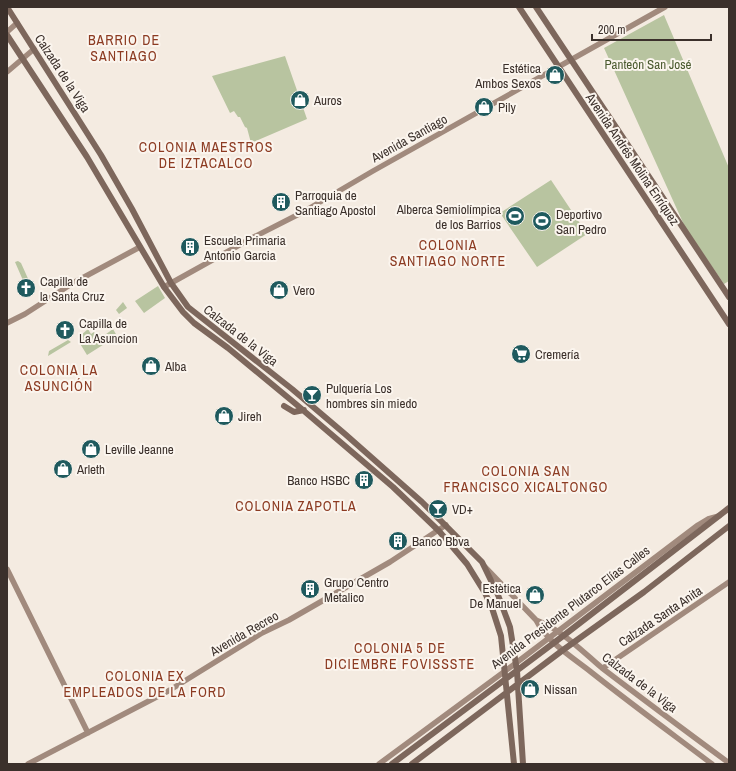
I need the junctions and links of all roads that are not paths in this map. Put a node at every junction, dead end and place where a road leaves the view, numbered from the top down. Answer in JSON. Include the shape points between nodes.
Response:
{"nodes":[{"id":1,"x":7,"y":7,"type":"edge"},
{"id":2,"x":519,"y":7,"type":"edge"},
{"id":3,"x":536,"y":7,"type":"edge"},
{"id":4,"x":665,"y":7,"type":"edge"},
{"id":5,"x":17,"y":23,"type":"junction"},
{"id":6,"x":7,"y":32,"type":"edge"},
{"id":7,"x":7,"y":35,"type":"edge"},
{"id":8,"x":34,"y":49,"type":"junction"},
{"id":9,"x":22,"y":59,"type":"junction"},
{"id":10,"x":572,"y":60,"type":"junction"},
{"id":11,"x":559,"y":67,"type":"junction"},
{"id":12,"x":7,"y":72,"type":"edge"},
{"id":13,"x":98,"y":150,"type":"junction"},
{"id":14,"x":87,"y":157,"type":"junction"},
{"id":15,"x":140,"y":247,"type":"junction"},
{"id":16,"x":171,"y":283,"type":"junction"},
{"id":17,"x":164,"y":287,"type":"junction"},
{"id":18,"x":729,"y":296,"type":"edge"},
{"id":19,"x":7,"y":323,"type":"edge"},
{"id":20,"x":729,"y":324,"type":"edge"},
{"id":21,"x":232,"y":342,"type":"junction"},
{"id":22,"x":228,"y":348,"type":"junction"},
{"id":23,"x":284,"y":406,"type":"dead end"},
{"id":24,"x":304,"y":410,"type":"junction"},
{"id":25,"x":729,"y":508,"type":"edge"},
{"id":26,"x":719,"y":516,"type":"junction"},
{"id":27,"x":446,"y":525,"type":"junction"},
{"id":28,"x":729,"y":526,"type":"edge"},
{"id":29,"x":438,"y":532,"type":"junction"},
{"id":30,"x":482,"y":562,"type":"junction"},
{"id":31,"x":7,"y":570,"type":"edge"},
{"id":32,"x":729,"y":582,"type":"edge"},
{"id":33,"x":536,"y":620,"type":"junction"},
{"id":34,"x":557,"y":631,"type":"junction"},
{"id":35,"x":563,"y":636,"type":"junction"},
{"id":36,"x":549,"y":637,"type":"junction"},
{"id":37,"x":554,"y":643,"type":"junction"},
{"id":38,"x":572,"y":643,"type":"junction"},
{"id":39,"x":563,"y":650,"type":"junction"},
{"id":40,"x":516,"y":663,"type":"junction"},
{"id":41,"x":603,"y":668,"type":"junction"},
{"id":42,"x":505,"y":671,"type":"junction"},
{"id":43,"x":517,"y":671,"type":"junction"},
{"id":44,"x":506,"y":679,"type":"junction"},
{"id":45,"x":517,"y":685,"type":"junction"},
{"id":46,"x":507,"y":693,"type":"junction"},
{"id":47,"x":88,"y":733,"type":"junction"},
{"id":48,"x":522,"y":755,"type":"junction"},
{"id":49,"x":513,"y":756,"type":"junction"},
{"id":50,"x":729,"y":763,"type":"edge"},
{"id":51,"x":28,"y":764,"type":"edge"},
{"id":52,"x":379,"y":764,"type":"edge"},
{"id":53,"x":392,"y":764,"type":"edge"},
{"id":54,"x":412,"y":764,"type":"edge"},
{"id":55,"x":514,"y":764,"type":"edge"},
{"id":56,"x":523,"y":764,"type":"edge"},
{"id":57,"x":712,"y":764,"type":"edge"}],
"edges":[{"from":1,"to":5,"type":"main road","name":"Calzada de la Viga"},
{"from":2,"to":11,"type":"main road","name":"Avenida Andrés Molina Enríquez"},
{"from":3,"to":10,"type":"main road","name":"Avenida Andrés Molina Enríquez"},
{"from":4,"to":10,"type":"street","name":"Avenida Santiago"},
{"from":5,"to":6,"type":"street"},
{"from":5,"to":8,"type":"main road","name":"Calzada de la Viga"},
{"from":7,"to":9,"type":"main road","name":"Calzada de la Viga"},
{"from":8,"to":9,"type":"street"},
{"from":8,"to":13,"type":"main road","name":"Calzada de la Viga"},
{"from":9,"to":12,"type":"street"},
{"from":9,"to":14,"type":"main road","name":"Calzada de la Viga"},
{"from":10,"to":11,"type":"street","name":"Avenida Santiago"},
{"from":10,"to":18,"type":"main road","name":"Avenida Andrés Molina Enríquez"},
{"from":11,"to":16,"type":"street","name":"Avenida Santiago","via":[[303,212]]},
{"from":11,"to":20,"type":"main road","name":"Avenida Andrés Molina Enríquez"},
{"from":13,"to":14,"type":"main road"},
{"from":13,"to":16,"type":"main road","name":"Calzada de la Viga"},
{"from":14,"to":15,"type":"main road","name":"Calzada de la Viga"},
{"from":15,"to":17,"type":"main road","name":"Calzada de la Viga"},
{"from":15,"to":19,"type":"street"},
{"from":16,"to":17,"type":"street","name":"Avenida Santiago"},
{"from":16,"to":21,"type":"main road","name":"Calzada de la Viga","via":[[188,307]]},
{"from":17,"to":22,"type":"main road","name":"Calzada de la Viga","via":[[194,324]]},
{"from":21,"to":22,"type":"main road"},
{"from":21,"to":27,"type":"main road","name":"Calzada de la Viga","via":[[345,434]]},
{"from":22,"to":24,"type":"main road","name":"Calzada de la Viga"},
{"from":23,"to":24,"type":"main road","via":[[294,412]]},
{"from":24,"to":29,"type":"main road","name":"Calzada de la Viga","via":[[392,487]]},
{"from":25,"to":26,"type":"main road","name":"Avenida Presidente Plutarco Elías Calles"},
{"from":26,"to":34,"type":"street","name":"Avenida Presidente Plutarco Elías Calles","via":[[698,525]]},
{"from":26,"to":35,"type":"main road","name":"Avenida Presidente Plutarco Elías Calles"},
{"from":27,"to":29,"type":"street","name":"Avenida Recreo"},
{"from":27,"to":30,"type":"main road","name":"Calzada de la Viga"},
{"from":28,"to":38,"type":"main road","via":[[644,592]]},
{"from":29,"to":42,"type":"main road","name":"Calzada de la Viga","via":[[467,564],[485,593],[500,631]]},
{"from":29,"to":47,"type":"street","name":"Avenida Recreo","via":[[373,572],[262,633],[187,680]]},
{"from":30,"to":33,"type":"street","name":"Calzada de la Viga"},
{"from":30,"to":40,"type":"main road","via":[[510,627]]},
{"from":31,"to":47,"type":"street"},
{"from":32,"to":41,"type":"street","name":"Calzada Santa Anita"},
{"from":33,"to":34,"type":"street","name":"Calzada de la Viga"},
{"from":33,"to":36,"type":"street","name":"Calzada de la Viga"},
{"from":34,"to":35,"type":"street","name":"Calzada de la Viga"},
{"from":34,"to":36,"type":"street","name":"Avenida Presidente Plutarco Elías Calles"},
{"from":35,"to":37,"type":"main road","name":"Avenida Presidente Plutarco Elías Calles"},
{"from":35,"to":38,"type":"street","name":"Calzada de la Viga"},
{"from":36,"to":37,"type":"street","name":"Calzada de la Viga"},
{"from":36,"to":40,"type":"street","name":"Avenida Presidente Plutarco Elías Calles"},
{"from":37,"to":39,"type":"street","name":"Calzada de la Viga"},
{"from":37,"to":43,"type":"main road","name":"Avenida Presidente Plutarco Elías Calles"},
{"from":38,"to":39,"type":"main road"},
{"from":38,"to":41,"type":"street","name":"Calzada de la Viga"},
{"from":39,"to":45,"type":"main road"},
{"from":39,"to":57,"type":"street","name":"Calzada de la Viga"},
{"from":40,"to":42,"type":"street","name":"Avenida Presidente Plutarco Elías Calles"},
{"from":40,"to":43,"type":"main road"},
{"from":41,"to":50,"type":"street","name":"Calzada de la Viga"},
{"from":42,"to":44,"type":"main road","name":"Calzada de la Viga"},
{"from":42,"to":52,"type":"street","name":"Avenida Presidente Plutarco Elías Calles"},
{"from":43,"to":44,"type":"main road","name":"Avenida Presidente Plutarco Elías Calles"},
{"from":43,"to":45,"type":"main road"},
{"from":44,"to":46,"type":"main road","name":"Calzada de la Viga"},
{"from":44,"to":53,"type":"main road","name":"Avenida Presidente Plutarco Elías Calles"},
{"from":45,"to":46,"type":"main road"},
{"from":45,"to":48,"type":"main road"},
{"from":46,"to":49,"type":"main road","name":"Calzada de la Viga"},
{"from":46,"to":54,"type":"main road"},
{"from":47,"to":51,"type":"street","name":"Avenida Recreo"},
{"from":48,"to":49,"type":"main road"},
{"from":48,"to":56,"type":"main road"},
{"from":49,"to":55,"type":"main road","name":"Calzada de la Viga"}]}
